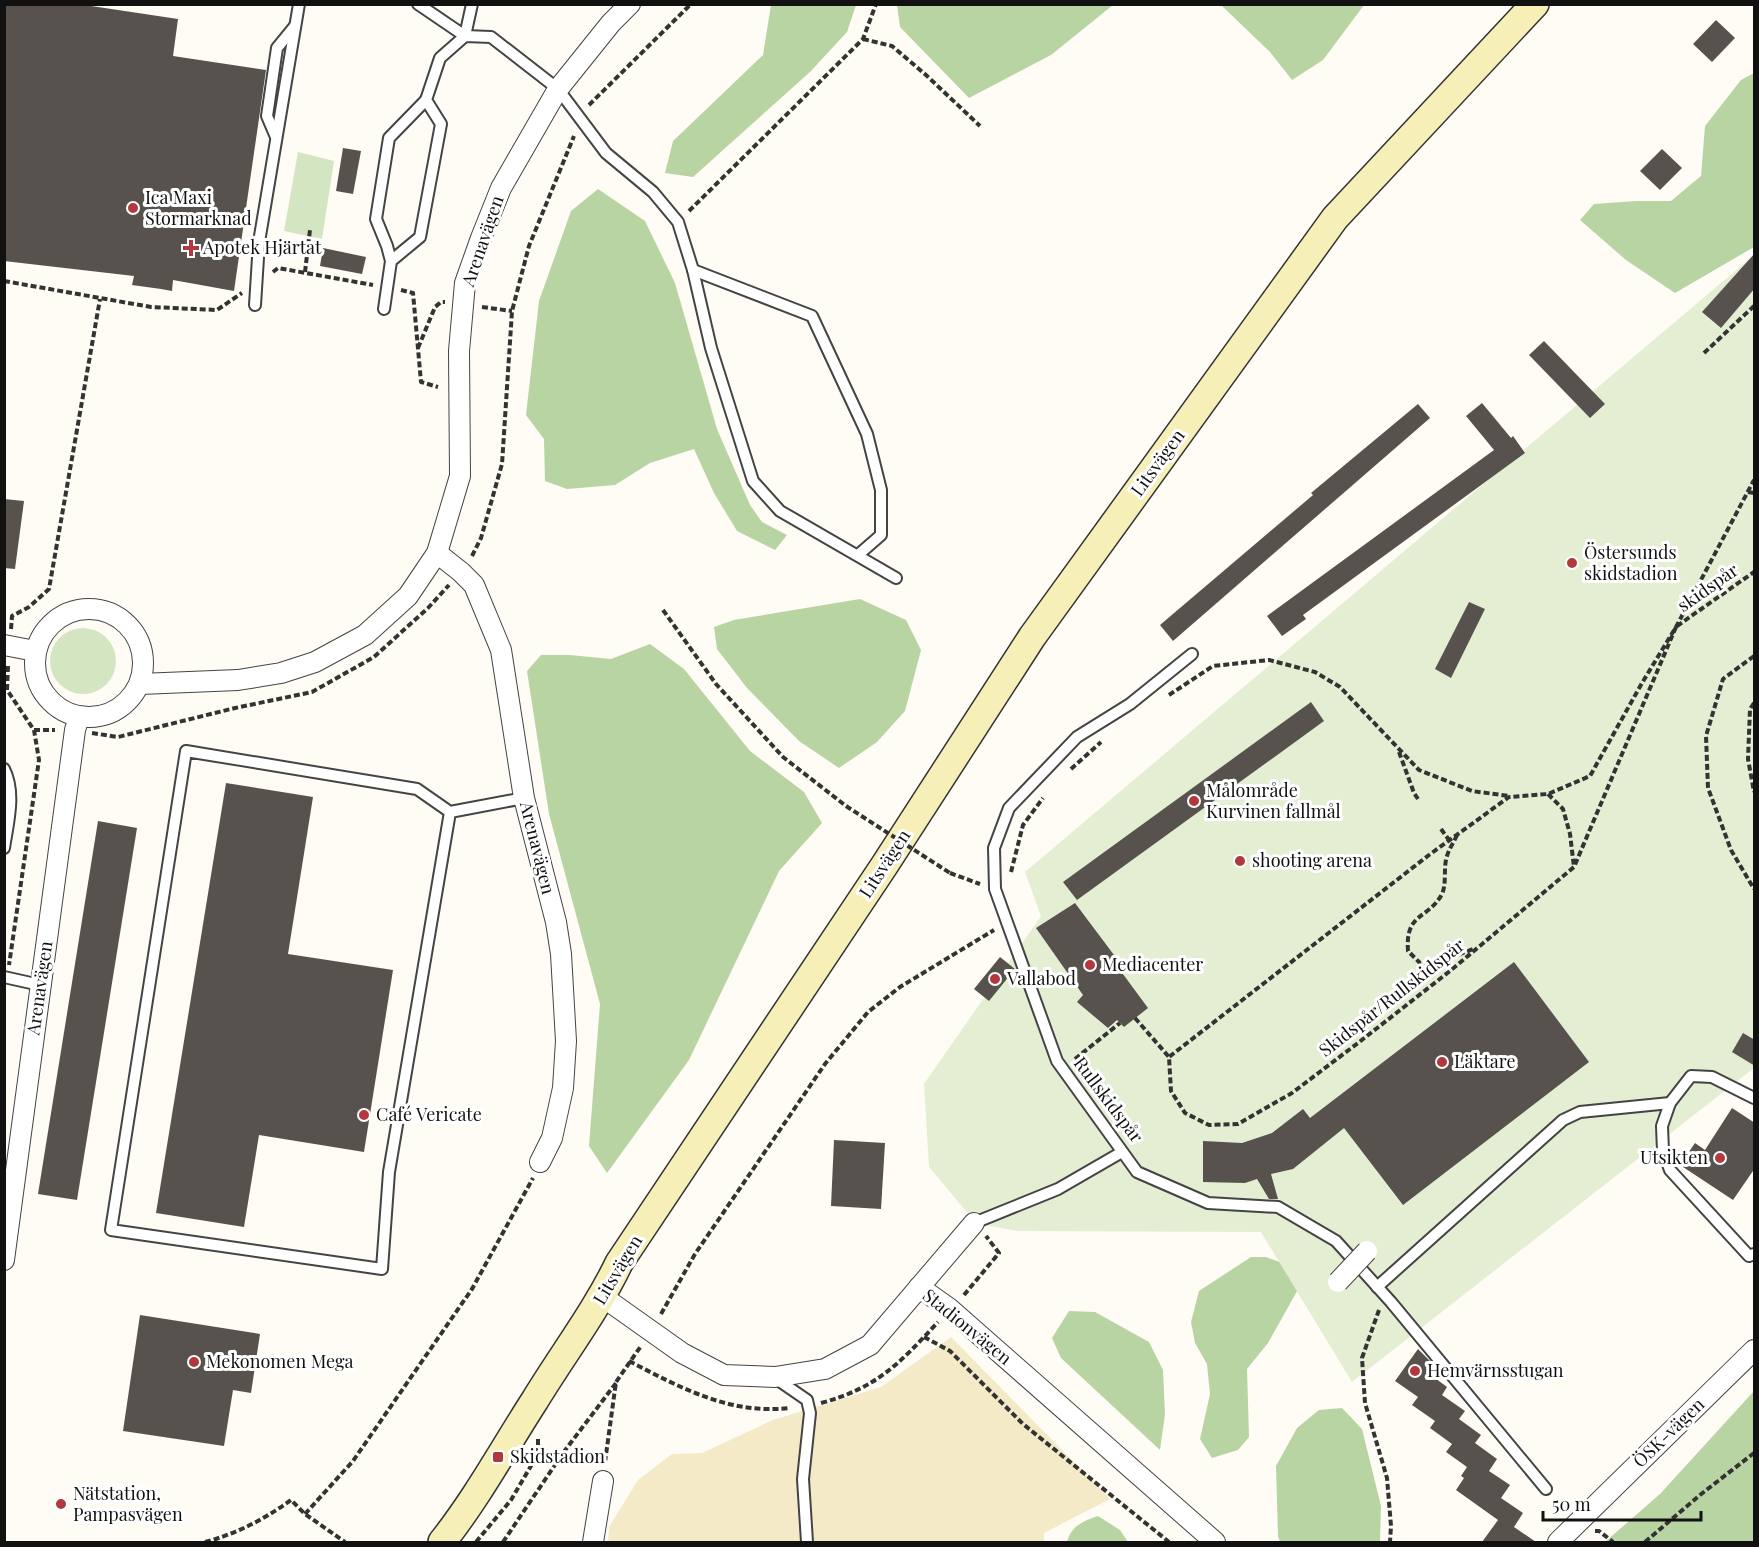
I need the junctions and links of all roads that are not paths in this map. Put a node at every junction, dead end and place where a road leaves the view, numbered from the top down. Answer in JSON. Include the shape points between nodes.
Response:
{"nodes":[{"id":1,"x":299,"y":4,"type":"edge"},
{"id":2,"x":418,"y":4,"type":"edge"},
{"id":3,"x":472,"y":4,"type":"edge"},
{"id":4,"x":630,"y":4,"type":"edge"},
{"id":5,"x":1535,"y":4,"type":"edge"},
{"id":6,"x":465,"y":36,"type":"junction"},
{"id":7,"x":558,"y":89,"type":"junction"},
{"id":8,"x":426,"y":100,"type":"junction"},
{"id":9,"x":391,"y":261,"type":"junction"},
{"id":10,"x":693,"y":270,"type":"junction"},
{"id":11,"x":255,"y":305,"type":"dead end"},
{"id":12,"x":384,"y":309,"type":"dead end"},
{"id":13,"x":437,"y":553,"type":"junction"},
{"id":14,"x":858,"y":555,"type":"junction"},
{"id":15,"x":896,"y":578,"type":"dead end"},
{"id":16,"x":4,"y":645,"type":"edge"},
{"id":17,"x":35,"y":651,"type":"junction"},
{"id":18,"x":1192,"y":654,"type":"dead end"},
{"id":19,"x":140,"y":684,"type":"junction"},
{"id":20,"x":77,"y":724,"type":"junction"},
{"id":21,"x":4,"y":769,"type":"edge"},
{"id":22,"x":524,"y":798,"type":"junction"},
{"id":23,"x":450,"y":812,"type":"junction"},
{"id":24,"x":4,"y":848,"type":"edge"},
{"id":25,"x":4,"y":977,"type":"edge"},
{"id":26,"x":40,"y":985,"type":"junction"},
{"id":27,"x":1755,"y":1098,"type":"edge"},
{"id":28,"x":1670,"y":1103,"type":"junction"},
{"id":29,"x":1122,"y":1152,"type":"junction"},
{"id":30,"x":540,"y":1162,"type":"road end"},
{"id":31,"x":974,"y":1223,"type":"joint"},
{"id":32,"x":1367,"y":1251,"type":"dead end"},
{"id":33,"x":1755,"y":1254,"type":"edge"},
{"id":34,"x":4,"y":1260,"type":"edge"},
{"id":35,"x":1338,"y":1282,"type":"dead end"},
{"id":36,"x":919,"y":1287,"type":"junction"},
{"id":37,"x":1377,"y":1287,"type":"junction"},
{"id":38,"x":603,"y":1297,"type":"junction"},
{"id":39,"x":1755,"y":1350,"type":"edge"},
{"id":40,"x":775,"y":1377,"type":"junction"},
{"id":41,"x":603,"y":1480,"type":"road end"},
{"id":42,"x":1546,"y":1489,"type":"dead end"},
{"id":43,"x":449,"y":1536,"type":"edge"},
{"id":44,"x":592,"y":1542,"type":"edge"},
{"id":45,"x":807,"y":1542,"type":"edge"},
{"id":46,"x":1215,"y":1542,"type":"edge"},
{"id":47,"x":1558,"y":1542,"type":"edge"}],
"edges":[{"from":1,"to":11,"type":"lane","via":[[259,242]]},
{"from":2,"to":6,"type":"lane"},
{"from":3,"to":6,"type":"lane"},
{"from":4,"to":7,"type":"street","name":"Arenavägen"},
{"from":5,"to":38,"type":"main road","name":"Litsvägen","via":[[1335,218],[1032,638],[619,1263]]},
{"from":6,"to":7,"type":"lane","via":[[491,37]]},
{"from":6,"to":8,"type":"lane","via":[[440,58]]},
{"from":7,"to":10,"type":"lane","via":[[606,153],[653,192],[678,222]]},
{"from":7,"to":13,"type":"street","name":"Arenavägen","via":[[501,188],[465,283],[459,351],[460,476]]},
{"from":8,"to":9,"type":"lane","via":[[389,138],[376,219]]},
{"from":8,"to":9,"type":"lane","via":[[441,124],[420,237]]},
{"from":9,"to":12,"type":"lane"},
{"from":10,"to":14,"type":"lane","via":[[711,348],[753,482],[780,511]]},
{"from":10,"to":14,"type":"lane","via":[[812,316],[867,434],[881,490],[881,535]]},
{"from":13,"to":19,"type":"street","name":"Arenavägen","via":[[408,596],[365,635],[315,662],[238,680]]},
{"from":13,"to":22,"type":"street","name":"Arenavägen","via":[[474,585],[501,650]]},
{"from":14,"to":15,"type":"lane"},
{"from":16,"to":17,"type":"street"},
{"from":17,"to":19,"type":"street","via":[[43,632],[54,621],[71,611],[95,608],[116,615],[131,627],[141,643],[144,665]]},
{"from":17,"to":20,"type":"street","via":[[34,670],[40,688]]},
{"from":18,"to":29,"type":"lane","via":[[1130,704],[1077,737],[1009,808],[994,848],[995,890],[1057,1061]]},
{"from":19,"to":20,"type":"street","via":[[133,696],[115,711]]},
{"from":20,"to":26,"type":"street","name":"Arenavägen"},
{"from":21,"to":24,"type":"lane","via":[[11,804]]},
{"from":22,"to":23,"type":"lane"},
{"from":22,"to":30,"type":"street","name":"Arenavägen","via":[[556,922],[566,1041],[563,1088],[552,1138]]},
{"from":23,"to":23,"type":"lane","via":[[389,1172],[382,1269],[111,1230],[186,752],[417,789]]},
{"from":25,"to":26,"type":"lane"},
{"from":26,"to":34,"type":"street","name":"Arenavägen"},
{"from":27,"to":28,"type":"lane","via":[[1712,1077],[1690,1076]]},
{"from":28,"to":33,"type":"lane","via":[[1662,1126],[1662,1143],[1670,1170],[1749,1256]]},
{"from":28,"to":37,"type":"lane","via":[[1580,1112],[1563,1120]]},
{"from":29,"to":31,"type":"lane","via":[[1058,1189]]},
{"from":29,"to":37,"type":"lane","via":[[1137,1172],[1208,1203],[1278,1207],[1336,1241]]},
{"from":31,"to":36,"type":"street"},
{"from":32,"to":35,"type":"street","bridge":true},
{"from":36,"to":40,"type":"street","name":"Stadionvägen","via":[[870,1345],[825,1369]]},
{"from":36,"to":46,"type":"street","name":"Stadionvägen","via":[[950,1309]]},
{"from":37,"to":42,"type":"lane"},
{"from":38,"to":40,"type":"street","name":"Stadionvägen","via":[[682,1353],[724,1375]]},
{"from":38,"to":43,"type":"main road","name":"Litsvägen"},
{"from":39,"to":47,"type":"street","name":"ÖSK-vägen"},
{"from":40,"to":45,"type":"lane","via":[[807,1400],[810,1413],[803,1479]]},
{"from":41,"to":44,"type":"street"}]}
